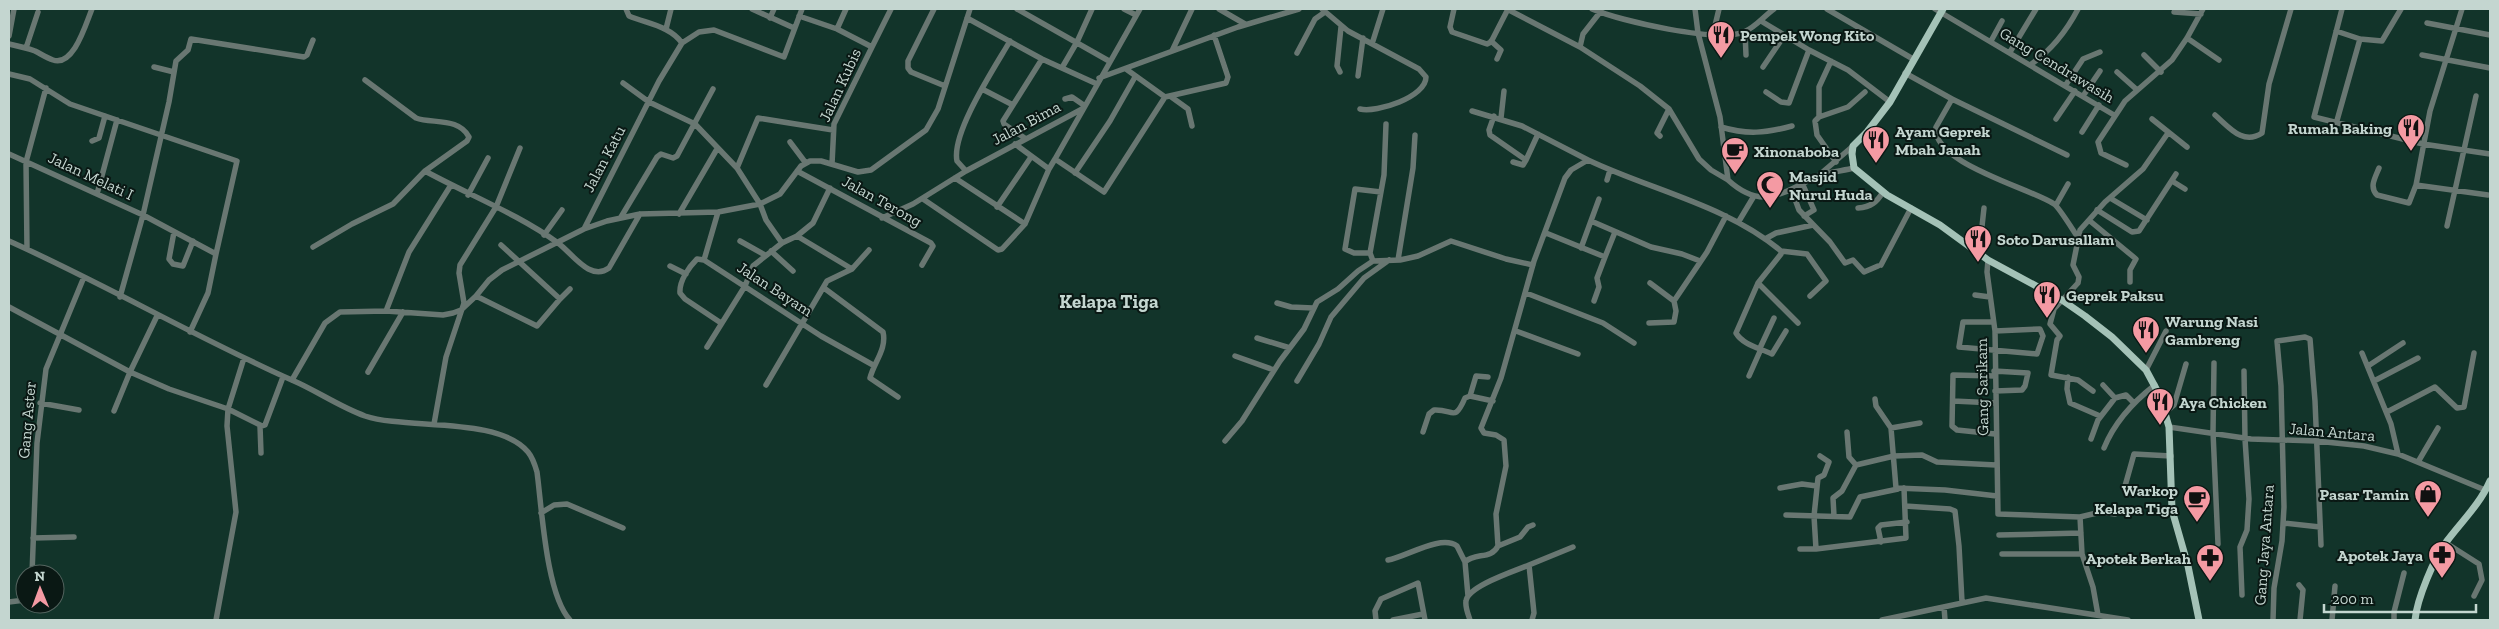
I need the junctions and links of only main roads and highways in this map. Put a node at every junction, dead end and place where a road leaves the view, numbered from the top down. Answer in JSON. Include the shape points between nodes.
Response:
{"nodes":[{"id":1,"x":1939,"y":10,"type":"edge"},
{"id":2,"x":2490,"y":481,"type":"edge"},
{"id":3,"x":2199,"y":620,"type":"edge"},
{"id":4,"x":2415,"y":620,"type":"edge"}],
"edges":[{"from":1,"to":3,"type":"main road","via":[[1890,102],[1853,146],[1854,168],[1896,201],[1940,225],[1988,260],[2059,299],[2112,337],[2146,370],[2155,385],[2169,427],[2172,510],[2192,580]]},
{"from":2,"to":4,"type":"main road","via":[[2435,560]]}]}
